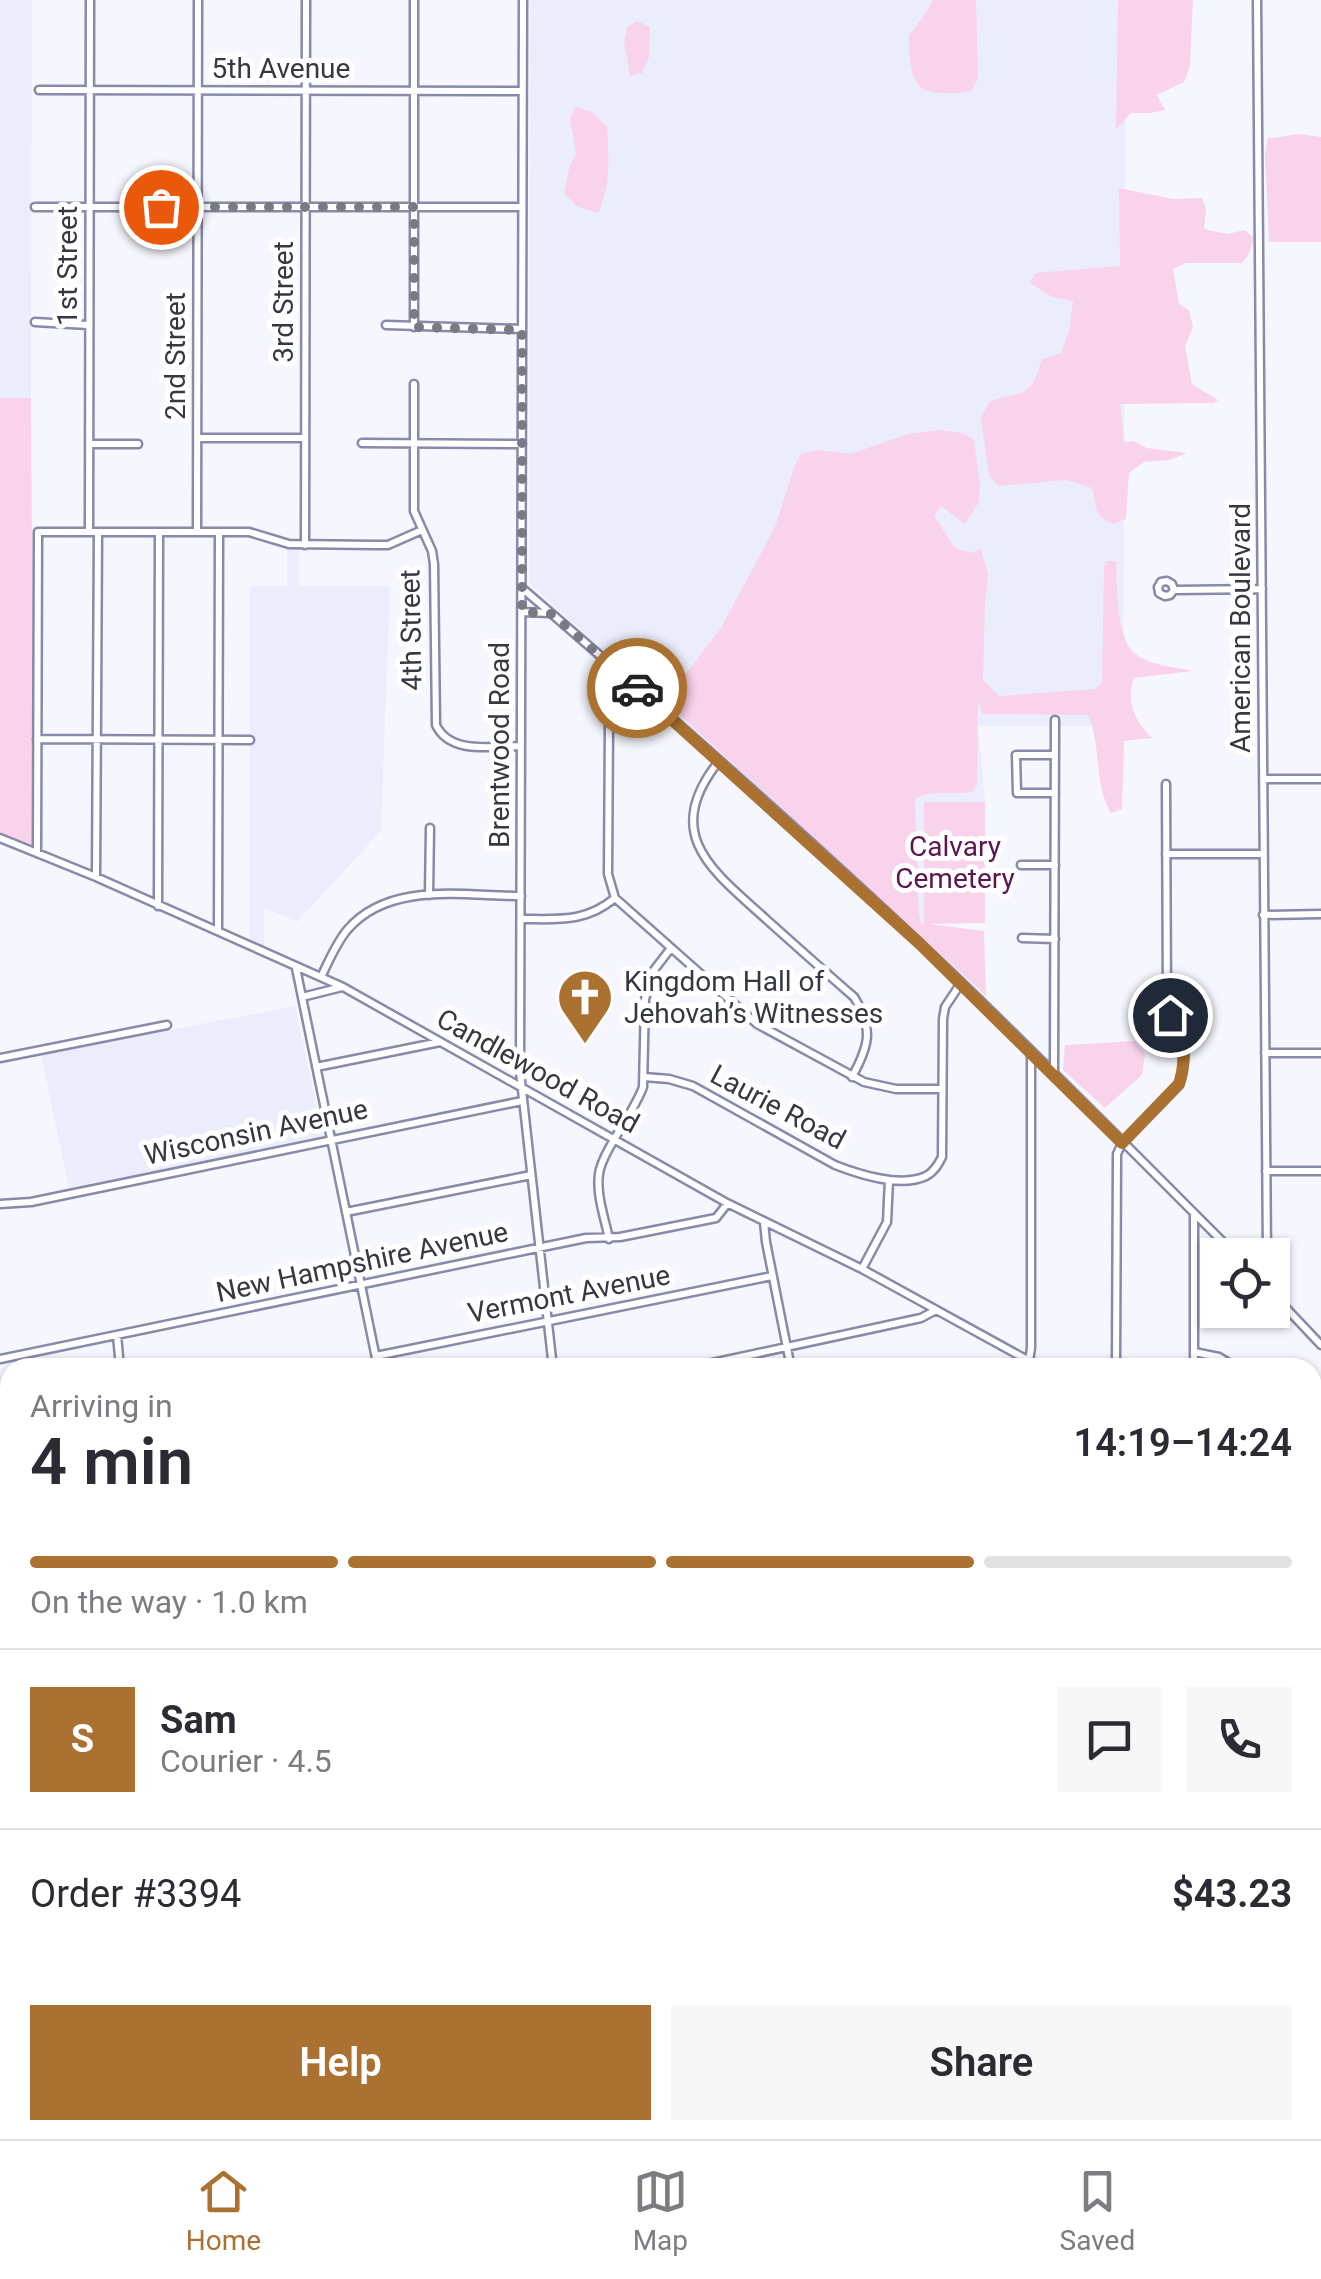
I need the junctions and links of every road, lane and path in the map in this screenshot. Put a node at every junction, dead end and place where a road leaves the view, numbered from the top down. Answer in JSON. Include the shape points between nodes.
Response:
{"nodes":[{"id":1,"x":90,"y":0,"type":"edge"},
{"id":2,"x":198,"y":0,"type":"edge"},
{"id":3,"x":306,"y":0,"type":"edge"},
{"id":4,"x":414,"y":0,"type":"edge"},
{"id":5,"x":523,"y":0,"type":"edge"},
{"id":6,"x":1258,"y":0,"type":"edge"},
{"id":7,"x":39,"y":90,"type":"dead end"},
{"id":8,"x":89,"y":90,"type":"junction"},
{"id":9,"x":306,"y":90,"type":"junction"},
{"id":10,"x":197,"y":91,"type":"junction"},
{"id":11,"x":414,"y":91,"type":"junction"},
{"id":12,"x":522,"y":91,"type":"junction"},
{"id":13,"x":35,"y":207,"type":"dead end"},
{"id":14,"x":90,"y":207,"type":"junction"},
{"id":15,"x":197,"y":207,"type":"junction"},
{"id":16,"x":414,"y":207,"type":"junction"},
{"id":17,"x":522,"y":207,"type":"junction"},
{"id":18,"x":306,"y":208,"type":"junction"},
{"id":19,"x":36,"y":322,"type":"dead end"},
{"id":20,"x":88,"y":325,"type":"junction"},
{"id":21,"x":386,"y":325,"type":"dead end"},
{"id":22,"x":414,"y":327,"type":"junction"},
{"id":23,"x":522,"y":330,"type":"junction"},
{"id":24,"x":414,"y":384,"type":"dead end"},
{"id":25,"x":197,"y":438,"type":"junction"},
{"id":26,"x":305,"y":438,"type":"junction"},
{"id":27,"x":362,"y":443,"type":"dead end"},
{"id":28,"x":414,"y":443,"type":"junction"},
{"id":29,"x":89,"y":444,"type":"junction"},
{"id":30,"x":138,"y":444,"type":"dead end"},
{"id":31,"x":522,"y":444,"type":"junction"},
{"id":32,"x":422,"y":530,"type":"junction"},
{"id":33,"x":93,"y":532,"type":"junction"},
{"id":34,"x":159,"y":532,"type":"junction"},
{"id":35,"x":196,"y":532,"type":"junction"},
{"id":36,"x":219,"y":532,"type":"junction"},
{"id":37,"x":305,"y":545,"type":"junction"},
{"id":38,"x":522,"y":588,"type":"junction"},
{"id":39,"x":1174,"y":590,"type":"dead end"},
{"id":40,"x":1262,"y":590,"type":"junction"},
{"id":41,"x":522,"y":612,"type":"junction"},
{"id":42,"x":552,"y":614,"type":"junction"},
{"id":43,"x":632,"y":684,"type":"junction"},
{"id":44,"x":1055,"y":720,"type":"dead end"},
{"id":45,"x":37,"y":739,"type":"junction"},
{"id":46,"x":97,"y":739,"type":"junction"},
{"id":47,"x":158,"y":740,"type":"junction"},
{"id":48,"x":219,"y":740,"type":"junction"},
{"id":49,"x":250,"y":740,"type":"dead end"},
{"id":50,"x":521,"y":746,"type":"junction"},
{"id":51,"x":1055,"y":754,"type":"junction"},
{"id":52,"x":719,"y":761,"type":"junction"},
{"id":53,"x":1321,"y":779,"type":"edge"},
{"id":54,"x":1263,"y":780,"type":"junction"},
{"id":55,"x":1166,"y":784,"type":"dead end"},
{"id":56,"x":1055,"y":793,"type":"junction"},
{"id":57,"x":430,"y":828,"type":"dead end"},
{"id":58,"x":0,"y":838,"type":"edge"},
{"id":59,"x":37,"y":853,"type":"junction"},
{"id":60,"x":1166,"y":854,"type":"junction"},
{"id":61,"x":1263,"y":854,"type":"junction"},
{"id":62,"x":1022,"y":865,"type":"dead end"},
{"id":63,"x":1055,"y":865,"type":"junction"},
{"id":64,"x":96,"y":877,"type":"junction"},
{"id":65,"x":429,"y":895,"type":"junction"},
{"id":66,"x":521,"y":896,"type":"junction"},
{"id":67,"x":615,"y":898,"type":"junction"},
{"id":68,"x":158,"y":906,"type":"junction"},
{"id":69,"x":1321,"y":914,"type":"edge"},
{"id":70,"x":1263,"y":915,"type":"junction"},
{"id":71,"x":521,"y":920,"type":"junction"},
{"id":72,"x":218,"y":931,"type":"junction"},
{"id":73,"x":1022,"y":938,"type":"dead end"},
{"id":74,"x":1056,"y":939,"type":"junction"},
{"id":75,"x":671,"y":948,"type":"junction"},
{"id":76,"x":296,"y":967,"type":"junction"},
{"id":77,"x":321,"y":978,"type":"junction"},
{"id":78,"x":961,"y":983,"type":"junction"},
{"id":79,"x":343,"y":987,"type":"junction"},
{"id":80,"x":302,"y":997,"type":"junction"},
{"id":81,"x":166,"y":1025,"type":"dead end"},
{"id":82,"x":440,"y":1042,"type":"junction"},
{"id":83,"x":1031,"y":1052,"type":"junction"},
{"id":84,"x":1265,"y":1053,"type":"junction"},
{"id":85,"x":1321,"y":1054,"type":"edge"},
{"id":86,"x":0,"y":1058,"type":"edge"},
{"id":87,"x":316,"y":1067,"type":"junction"},
{"id":88,"x":1054,"y":1074,"type":"junction"},
{"id":89,"x":644,"y":1077,"type":"junction"},
{"id":90,"x":852,"y":1077,"type":"junction"},
{"id":91,"x":520,"y":1086,"type":"junction"},
{"id":92,"x":942,"y":1089,"type":"junction"},
{"id":93,"x":522,"y":1101,"type":"junction"},
{"id":94,"x":330,"y":1139,"type":"junction"},
{"id":95,"x":616,"y":1140,"type":"junction"},
{"id":96,"x":1122,"y":1143,"type":"junction"},
{"id":97,"x":1266,"y":1170,"type":"junction"},
{"id":98,"x":1321,"y":1171,"type":"edge"},
{"id":99,"x":530,"y":1175,"type":"junction"},
{"id":100,"x":890,"y":1180,"type":"junction"},
{"id":101,"x":727,"y":1203,"type":"junction"},
{"id":102,"x":0,"y":1204,"type":"edge"},
{"id":103,"x":346,"y":1212,"type":"junction"},
{"id":104,"x":1194,"y":1214,"type":"junction"},
{"id":105,"x":764,"y":1222,"type":"junction"},
{"id":106,"x":609,"y":1238,"type":"junction"},
{"id":107,"x":1219,"y":1238,"type":"edge"},
{"id":108,"x":1266,"y":1238,"type":"edge"},
{"id":109,"x":540,"y":1248,"type":"junction"},
{"id":110,"x":862,"y":1269,"type":"junction"},
{"id":111,"x":772,"y":1276,"type":"junction"},
{"id":112,"x":361,"y":1286,"type":"junction"},
{"id":113,"x":937,"y":1309,"type":"junction"},
{"id":114,"x":1290,"y":1311,"type":"edge"},
{"id":115,"x":548,"y":1321,"type":"junction"},
{"id":116,"x":117,"y":1334,"type":"junction"},
{"id":117,"x":1321,"y":1345,"type":"edge"},
{"id":118,"x":787,"y":1348,"type":"junction"},
{"id":119,"x":1194,"y":1352,"type":"junction"},
{"id":120,"x":376,"y":1356,"type":"joint"},
{"id":121,"x":5,"y":1358,"type":"edge"},
{"id":122,"x":119,"y":1358,"type":"edge"},
{"id":123,"x":552,"y":1358,"type":"edge"},
{"id":124,"x":738,"y":1358,"type":"edge"},
{"id":125,"x":789,"y":1358,"type":"edge"},
{"id":126,"x":1016,"y":1358,"type":"edge"},
{"id":127,"x":1028,"y":1358,"type":"edge"},
{"id":128,"x":1116,"y":1358,"type":"edge"},
{"id":129,"x":1194,"y":1358,"type":"edge"},
{"id":130,"x":1221,"y":1358,"type":"edge"}],
"edges":[{"from":1,"to":8,"type":"street","name":"1st Street"},
{"from":2,"to":10,"type":"street","name":"2nd Street"},
{"from":3,"to":9,"type":"street","name":"3rd Street"},
{"from":4,"to":11,"type":"street"},
{"from":5,"to":12,"type":"street","name":"Brentwood Road"},
{"from":6,"to":40,"type":"street","name":"American Boulevard"},
{"from":7,"to":8,"type":"street","name":"5th Avenue"},
{"from":8,"to":10,"type":"street","name":"5th Avenue"},
{"from":8,"to":14,"type":"street","name":"1st Street"},
{"from":9,"to":10,"type":"street","name":"5th Avenue"},
{"from":9,"to":11,"type":"street","name":"5th Avenue"},
{"from":9,"to":18,"type":"street","name":"3rd Street"},
{"from":10,"to":15,"type":"street","name":"2nd Street"},
{"from":11,"to":12,"type":"street","name":"5th Avenue"},
{"from":11,"to":16,"type":"street"},
{"from":12,"to":17,"type":"street","name":"Brentwood Road"},
{"from":13,"to":14,"type":"street"},
{"from":14,"to":15,"type":"street"},
{"from":14,"to":20,"type":"street","name":"1st Street"},
{"from":15,"to":18,"type":"street"},
{"from":15,"to":25,"type":"street","name":"2nd Street"},
{"from":16,"to":17,"type":"street"},
{"from":16,"to":18,"type":"street"},
{"from":16,"to":22,"type":"street"},
{"from":17,"to":23,"type":"street","name":"Brentwood Road"},
{"from":18,"to":26,"type":"street","name":"3rd Street"},
{"from":19,"to":20,"type":"street"},
{"from":20,"to":29,"type":"street","name":"1st Street"},
{"from":21,"to":22,"type":"street"},
{"from":22,"to":23,"type":"street"},
{"from":23,"to":31,"type":"street","name":"Brentwood Road"},
{"from":24,"to":28,"type":"street","name":"4th Street"},
{"from":25,"to":26,"type":"street"},
{"from":25,"to":35,"type":"street","name":"2nd Street"},
{"from":26,"to":37,"type":"street","name":"3rd Street"},
{"from":27,"to":28,"type":"street"},
{"from":28,"to":31,"type":"street"},
{"from":28,"to":32,"type":"street","name":"4th Street","via":[[414,511]]},
{"from":29,"to":30,"type":"street"},
{"from":29,"to":33,"type":"street","name":"1st Street"},
{"from":31,"to":38,"type":"street","name":"Brentwood Road"},
{"from":32,"to":37,"type":"street","via":[[388,545]]},
{"from":32,"to":50,"type":"street","name":"4th Street","via":[[434,564],[434,715],[440,734],[455,744]]},
{"from":33,"to":34,"type":"street"},
{"from":33,"to":45,"type":"street","via":[[38,532]]},
{"from":33,"to":46,"type":"street","name":"1st Street"},
{"from":34,"to":35,"type":"street"},
{"from":34,"to":47,"type":"street"},
{"from":35,"to":36,"type":"street"},
{"from":36,"to":37,"type":"street"},
{"from":36,"to":48,"type":"street"},
{"from":38,"to":41,"type":"street","name":"Brentwood Road"},
{"from":38,"to":42,"type":"street"},
{"from":39,"to":40,"type":"street"},
{"from":40,"to":54,"type":"street","name":"American Boulevard"},
{"from":41,"to":42,"type":"street"},
{"from":41,"to":50,"type":"street","name":"Brentwood Road"},
{"from":42,"to":43,"type":"street"},
{"from":43,"to":52,"type":"street"},
{"from":43,"to":67,"type":"street","via":[[609,723],[608,874]]},
{"from":44,"to":51,"type":"street"},
{"from":45,"to":46,"type":"street"},
{"from":45,"to":59,"type":"street"},
{"from":46,"to":47,"type":"street"},
{"from":46,"to":64,"type":"street","name":"1st Street"},
{"from":47,"to":48,"type":"street"},
{"from":47,"to":68,"type":"street"},
{"from":48,"to":49,"type":"street"},
{"from":48,"to":72,"type":"street"},
{"from":50,"to":66,"type":"street","name":"Brentwood Road"},
{"from":51,"to":56,"type":"street"},
{"from":51,"to":56,"type":"street","via":[[1016,755],[1016,793]]},
{"from":52,"to":78,"type":"street"},
{"from":52,"to":90,"type":"street","via":[[694,806],[700,851],[719,878],[854,997],[868,1035]]},
{"from":53,"to":54,"type":"street"},
{"from":54,"to":61,"type":"street","name":"American Boulevard"},
{"from":55,"to":60,"type":"street"},
{"from":56,"to":63,"type":"street"},
{"from":57,"to":65,"type":"street"},
{"from":58,"to":59,"type":"street","name":"Candlewood Road"},
{"from":59,"to":64,"type":"street","name":"Candlewood Road"},
{"from":60,"to":61,"type":"street"},
{"from":60,"to":96,"type":"street","via":[[1167,1004],[1181,1033],[1183,1074]]},
{"from":61,"to":70,"type":"street","name":"American Boulevard"},
{"from":62,"to":63,"type":"street"},
{"from":63,"to":74,"type":"street"},
{"from":64,"to":68,"type":"street","name":"Candlewood Road"},
{"from":65,"to":66,"type":"street"},
{"from":65,"to":77,"type":"street","via":[[391,900],[357,920]]},
{"from":66,"to":71,"type":"street","name":"Brentwood Road"},
{"from":67,"to":71,"type":"street","via":[[582,918]]},
{"from":67,"to":75,"type":"street"},
{"from":68,"to":72,"type":"street","name":"Candlewood Road"},
{"from":69,"to":70,"type":"street"},
{"from":70,"to":84,"type":"street","name":"American Boulevard"},
{"from":71,"to":91,"type":"street","name":"Brentwood Road"},
{"from":72,"to":76,"type":"street","name":"Candlewood Road"},
{"from":73,"to":74,"type":"street"},
{"from":74,"to":88,"type":"street"},
{"from":75,"to":89,"type":"street","via":[[644,998]]},
{"from":75,"to":90,"type":"street","via":[[758,1024]]},
{"from":76,"to":77,"type":"street","name":"Candlewood Road"},
{"from":76,"to":80,"type":"street"},
{"from":77,"to":79,"type":"street","name":"Candlewood Road"},
{"from":78,"to":83,"type":"street"},
{"from":78,"to":92,"type":"street","via":[[945,1007]]},
{"from":79,"to":80,"type":"street"},
{"from":79,"to":82,"type":"street","name":"Candlewood Road"},
{"from":80,"to":87,"type":"street"},
{"from":81,"to":86,"type":"street"},
{"from":82,"to":87,"type":"street"},
{"from":82,"to":91,"type":"street","name":"Candlewood Road"},
{"from":83,"to":88,"type":"street"},
{"from":83,"to":127,"type":"street"},
{"from":84,"to":85,"type":"street"},
{"from":84,"to":97,"type":"street","name":"American Boulevard"},
{"from":87,"to":94,"type":"street"},
{"from":88,"to":96,"type":"street"},
{"from":89,"to":95,"type":"street"},
{"from":89,"to":100,"type":"street","name":"Laurie Road","via":[[693,1086],[834,1164]]},
{"from":90,"to":92,"type":"street","via":[[896,1089]]},
{"from":91,"to":93,"type":"street","name":"Brentwood Road"},
{"from":91,"to":95,"type":"street","name":"Candlewood Road"},
{"from":92,"to":100,"type":"street","via":[[942,1157],[935,1170],[924,1178]]},
{"from":93,"to":94,"type":"street","name":"Wisconsin Avenue"},
{"from":93,"to":99,"type":"street","name":"Brentwood Road"},
{"from":94,"to":102,"type":"street","name":"Wisconsin Avenue"},
{"from":94,"to":103,"type":"street"},
{"from":95,"to":101,"type":"street","name":"Candlewood Road"},
{"from":95,"to":106,"type":"street","via":[[598,1177]]},
{"from":96,"to":104,"type":"street"},
{"from":96,"to":128,"type":"street"},
{"from":97,"to":98,"type":"street"},
{"from":97,"to":108,"type":"street","name":"American Boulevard"},
{"from":99,"to":103,"type":"street"},
{"from":99,"to":109,"type":"street","name":"Brentwood Road"},
{"from":100,"to":110,"type":"street","via":[[887,1222]]},
{"from":101,"to":105,"type":"street","name":"Candlewood Road"},
{"from":101,"to":106,"type":"street","name":"New Hampshire Avenue","via":[[716,1218]]},
{"from":103,"to":112,"type":"street"},
{"from":104,"to":107,"type":"street"},
{"from":104,"to":119,"type":"street"},
{"from":105,"to":110,"type":"street","name":"Candlewood Road"},
{"from":105,"to":111,"type":"street"},
{"from":106,"to":109,"type":"street","name":"New Hampshire Avenue"},
{"from":109,"to":112,"type":"street","name":"New Hampshire Avenue"},
{"from":109,"to":115,"type":"street","name":"Brentwood Road"},
{"from":110,"to":113,"type":"street","name":"Candlewood Road"},
{"from":111,"to":115,"type":"street","name":"Vermont Avenue"},
{"from":111,"to":118,"type":"street"},
{"from":112,"to":116,"type":"street","name":"New Hampshire Avenue"},
{"from":112,"to":120,"type":"street"},
{"from":113,"to":118,"type":"street"},
{"from":113,"to":126,"type":"street","name":"Candlewood Road"},
{"from":114,"to":117,"type":"street"},
{"from":115,"to":120,"type":"street","name":"Vermont Avenue"},
{"from":115,"to":123,"type":"street","name":"Brentwood Road"},
{"from":116,"to":121,"type":"street","name":"New Hampshire Avenue"},
{"from":116,"to":122,"type":"street"},
{"from":118,"to":124,"type":"street"},
{"from":118,"to":125,"type":"street"},
{"from":119,"to":129,"type":"street"},
{"from":119,"to":130,"type":"street"}]}
